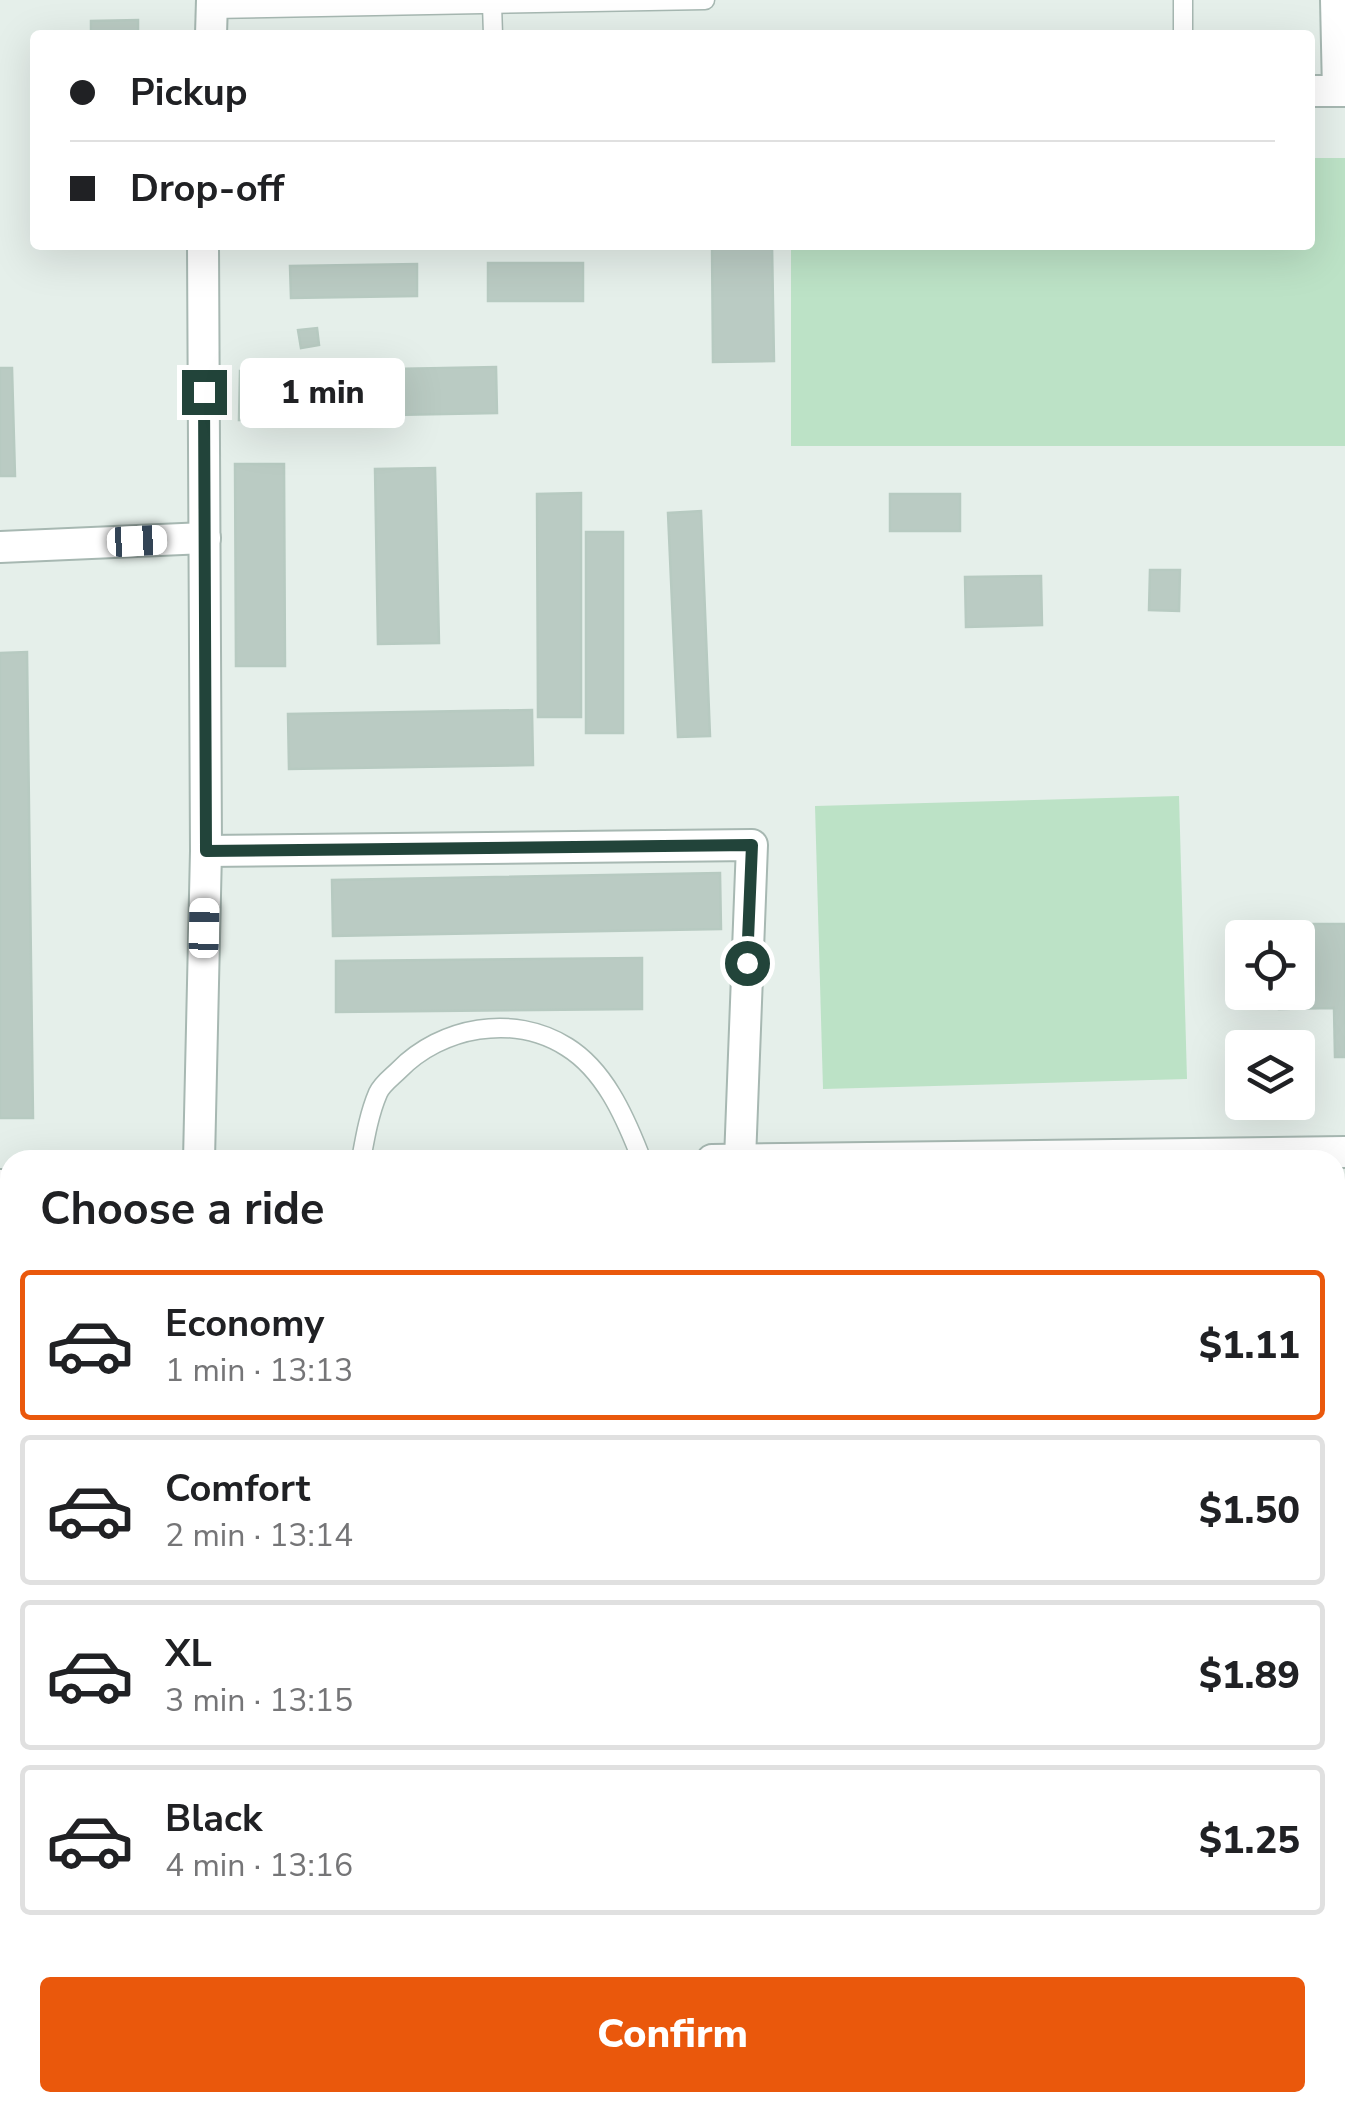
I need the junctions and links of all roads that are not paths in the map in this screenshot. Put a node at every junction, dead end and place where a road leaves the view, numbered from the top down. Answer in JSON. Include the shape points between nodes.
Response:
{"nodes":[{"id":1,"x":705,"y":0,"type":"edge"},
{"id":2,"x":1183,"y":0,"type":"edge"},
{"id":3,"x":1336,"y":0,"type":"edge"},
{"id":4,"x":492,"y":4,"type":"junction"},
{"id":5,"x":212,"y":15,"type":"edge"},
{"id":6,"x":494,"y":30,"type":"edge"},
{"id":7,"x":1183,"y":30,"type":"edge"},
{"id":8,"x":1331,"y":91,"type":"edge"},
{"id":9,"x":204,"y":250,"type":"edge"},
{"id":10,"x":205,"y":538,"type":"junction"},
{"id":11,"x":0,"y":547,"type":"edge"},
{"id":12,"x":206,"y":851,"type":"junction"},
{"id":13,"x":199,"y":1150,"type":"edge"},
{"id":14,"x":363,"y":1150,"type":"edge"},
{"id":15,"x":638,"y":1150,"type":"edge"},
{"id":16,"x":740,"y":1150,"type":"edge"}],
"edges":[{"from":1,"to":4,"type":"lane"},
{"from":2,"to":7,"type":"lane"},
{"from":3,"to":8,"type":"street"},
{"from":4,"to":5,"type":"lane"},
{"from":4,"to":6,"type":"lane"},
{"from":9,"to":10,"type":"street"},
{"from":10,"to":11,"type":"street"},
{"from":10,"to":12,"type":"street"},
{"from":12,"to":13,"type":"street"},
{"from":12,"to":16,"type":"street","via":[[752,845]]},
{"from":14,"to":15,"type":"lane","via":[[380,1090],[416,1053],[486,1028],[528,1030],[568,1047],[622,1110]]}]}
